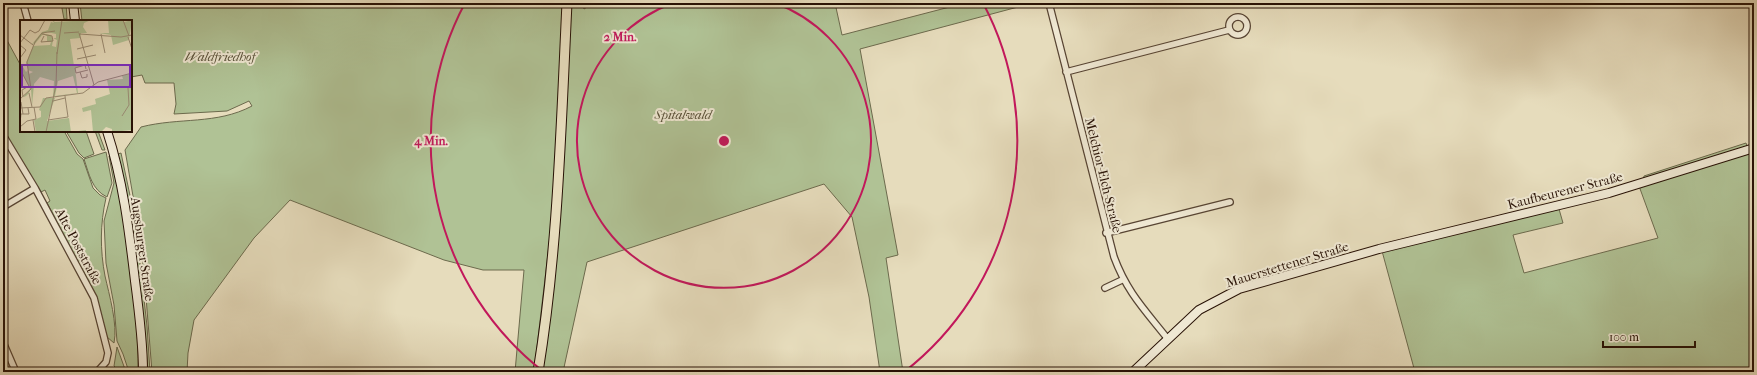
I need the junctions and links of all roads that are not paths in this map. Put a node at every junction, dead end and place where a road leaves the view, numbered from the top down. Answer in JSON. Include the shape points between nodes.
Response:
{"nodes":[{"id":1,"x":23,"y":3,"type":"edge"},
{"id":2,"x":73,"y":3,"type":"edge"},
{"id":3,"x":567,"y":3,"type":"edge"},
{"id":4,"x":1049,"y":3,"type":"edge"},
{"id":5,"x":28,"y":20,"type":"edge"},
{"id":6,"x":75,"y":20,"type":"edge"},
{"id":7,"x":1229,"y":30,"type":"dead end"},
{"id":8,"x":1066,"y":72,"type":"junction"},
{"id":9,"x":108,"y":132,"type":"edge"},
{"id":10,"x":3,"y":135,"type":"edge"},
{"id":11,"x":1754,"y":148,"type":"edge"},
{"id":12,"x":35,"y":188,"type":"junction"},
{"id":13,"x":1230,"y":202,"type":"dead end"},
{"id":14,"x":3,"y":207,"type":"edge"},
{"id":15,"x":1106,"y":233,"type":"junction"},
{"id":16,"x":1379,"y":249,"type":"joint"},
{"id":17,"x":1122,"y":280,"type":"junction"},
{"id":18,"x":1105,"y":288,"type":"dead end"},
{"id":19,"x":1167,"y":338,"type":"junction"},
{"id":20,"x":3,"y":342,"type":"edge"},
{"id":21,"x":16,"y":372,"type":"edge"},
{"id":22,"x":97,"y":372,"type":"edge"},
{"id":23,"x":143,"y":372,"type":"edge"},
{"id":24,"x":538,"y":372,"type":"edge"},
{"id":25,"x":1133,"y":372,"type":"edge"}],
"edges":[{"from":1,"to":5,"type":"street"},
{"from":2,"to":6,"type":"main road"},
{"from":3,"to":24,"type":"main road","via":[[556,211],[550,286]]},
{"from":4,"to":8,"type":"street","name":"Melchior-Elch-Straße"},
{"from":7,"to":8,"type":"street"},
{"from":8,"to":15,"type":"street","name":"Melchior-Elch-Straße"},
{"from":9,"to":23,"type":"main road","name":"Augsburger Straße","via":[[128,221]]},
{"from":10,"to":12,"type":"street","name":"Alte Poststraße"},
{"from":11,"to":16,"type":"main road","name":"Kaufbeurener Straße","via":[[1609,193]]},
{"from":12,"to":14,"type":"street"},
{"from":12,"to":22,"type":"street","name":"Alte Poststraße","via":[[94,298],[108,353],[106,362]]},
{"from":13,"to":15,"type":"street"},
{"from":15,"to":17,"type":"street","name":"Melchior-Elch-Straße"},
{"from":16,"to":19,"type":"main road","name":"Mauerstettener Straße","via":[[1239,289],[1199,310]]},
{"from":17,"to":18,"type":"street"},
{"from":17,"to":19,"type":"street","name":"Melchior-Elch-Straße","via":[[1148,317]]},
{"from":19,"to":25,"type":"main road","name":"Mauerstettener Straße"},
{"from":20,"to":21,"type":"street"}]}
